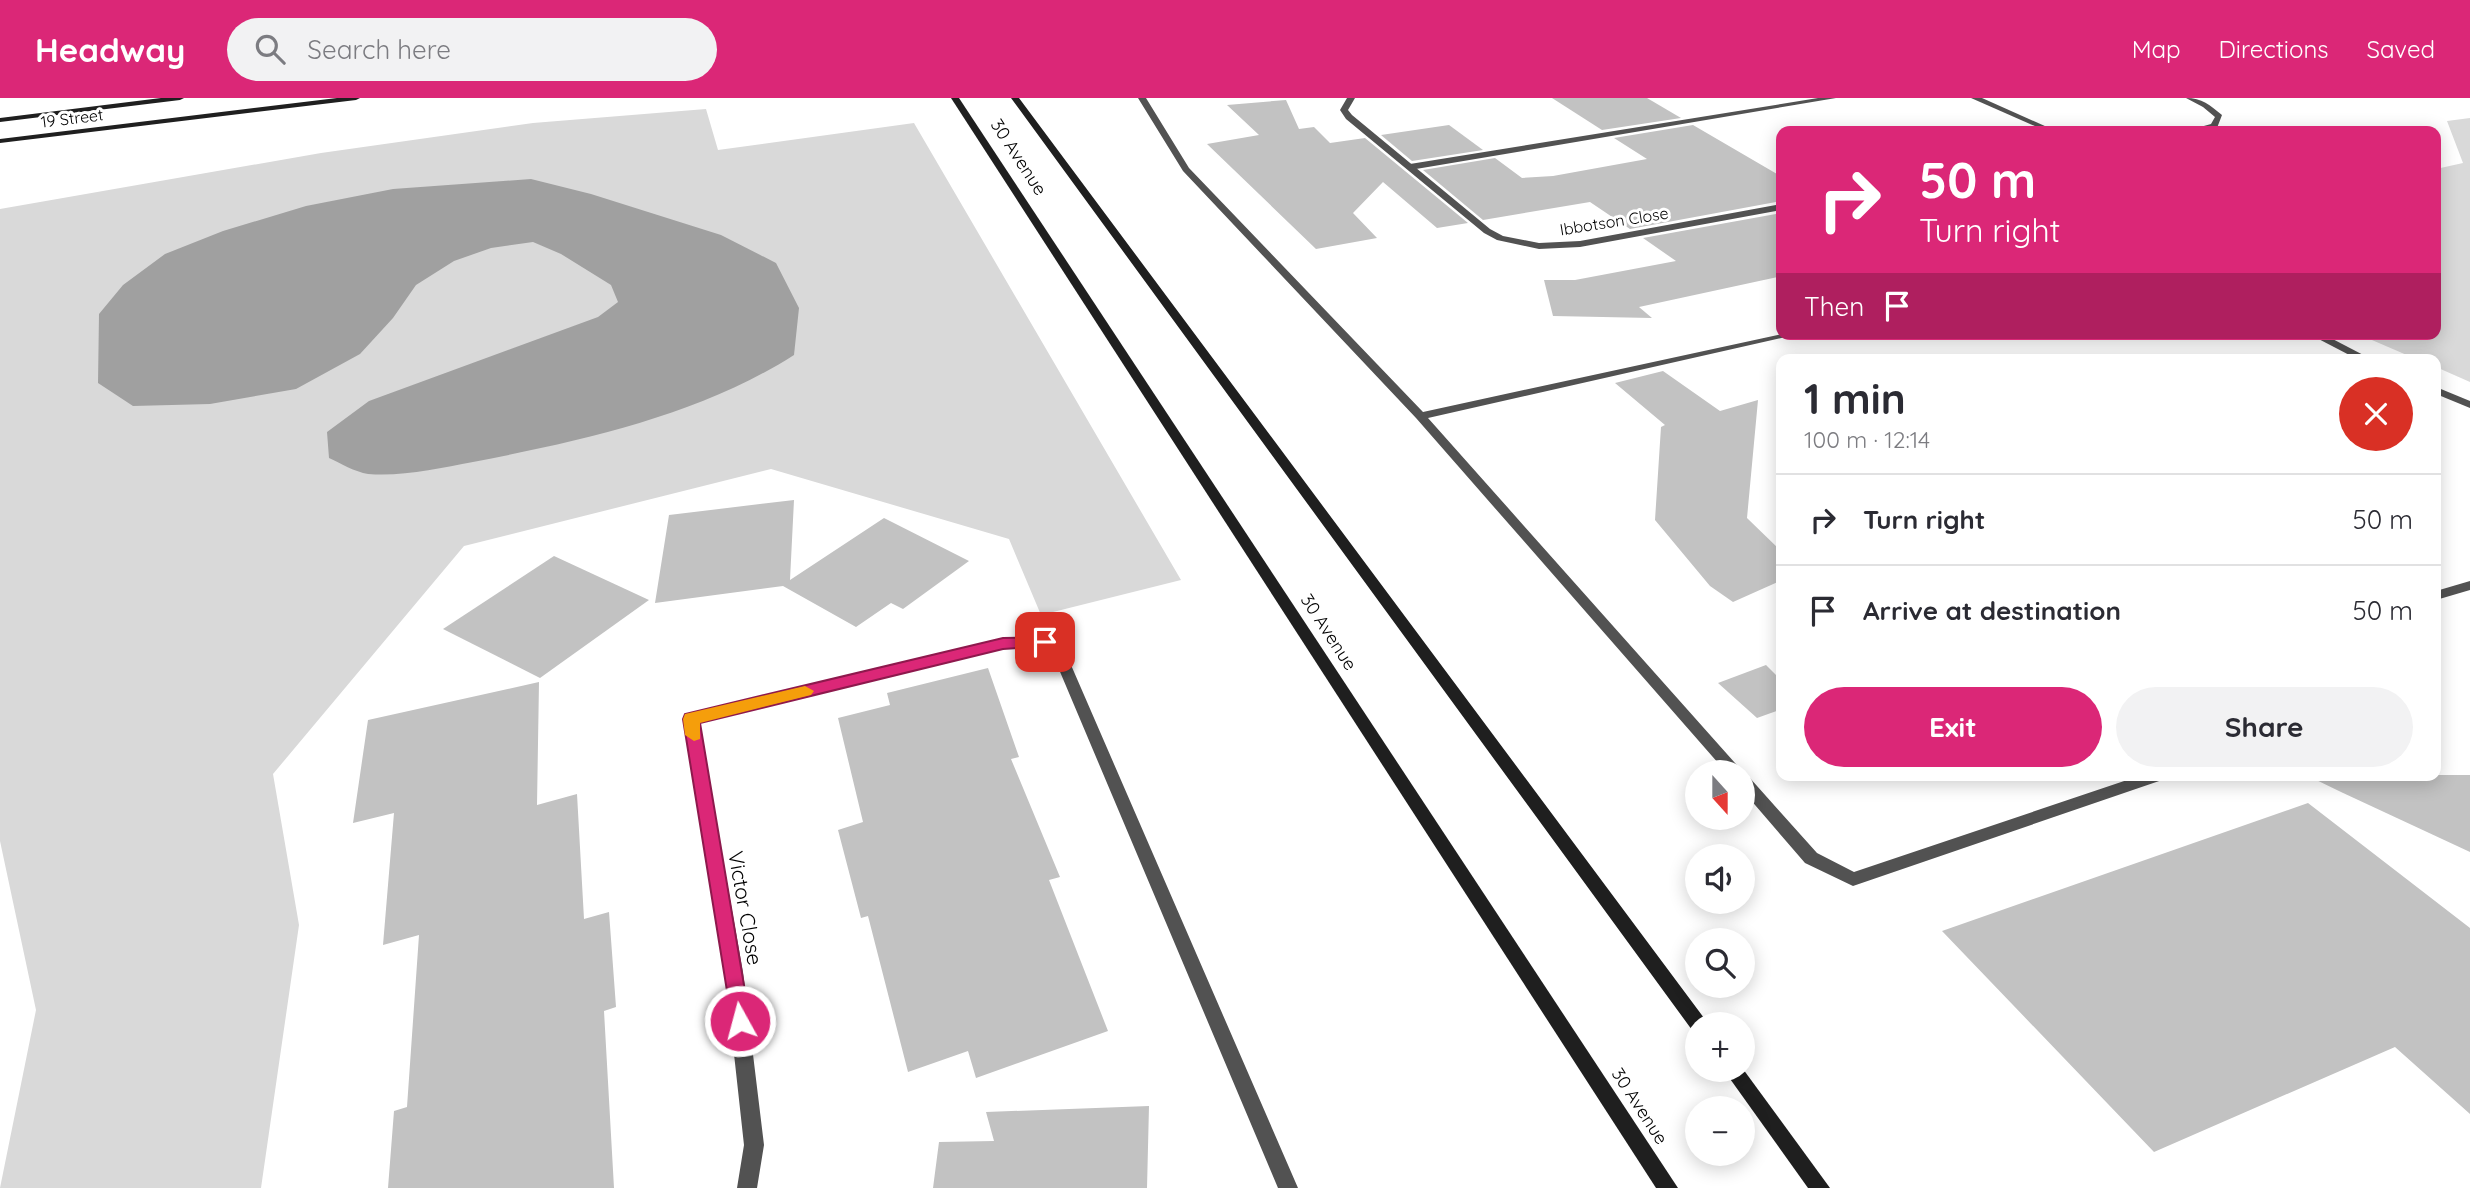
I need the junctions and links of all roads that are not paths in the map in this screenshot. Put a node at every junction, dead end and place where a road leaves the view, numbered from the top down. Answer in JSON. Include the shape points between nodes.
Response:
{"nodes":[{"id":1,"x":180,"y":98,"type":"edge"},
{"id":2,"x":346,"y":98,"type":"edge"},
{"id":3,"x":356,"y":98,"type":"edge"},
{"id":4,"x":955,"y":98,"type":"edge"},
{"id":5,"x":1015,"y":98,"type":"edge"},
{"id":6,"x":1027,"y":98,"type":"edge"},
{"id":7,"x":1142,"y":98,"type":"edge"},
{"id":8,"x":1351,"y":98,"type":"edge"},
{"id":9,"x":1832,"y":98,"type":"edge"},
{"id":10,"x":1975,"y":98,"type":"edge"},
{"id":11,"x":2190,"y":98,"type":"edge"},
{"id":12,"x":298,"y":105,"type":"junction"},
{"id":13,"x":0,"y":120,"type":"edge"},
{"id":14,"x":1034,"y":124,"type":"junction"},
{"id":15,"x":2040,"y":126,"type":"edge"},
{"id":16,"x":2214,"y":126,"type":"edge"},
{"id":17,"x":0,"y":141,"type":"edge"},
{"id":18,"x":1410,"y":167,"type":"junction"},
{"id":19,"x":1776,"y":208,"type":"edge"},
{"id":20,"x":1776,"y":338,"type":"edge"},
{"id":21,"x":2326,"y":340,"type":"edge"},
{"id":22,"x":2356,"y":354,"type":"edge"},
{"id":23,"x":2441,"y":392,"type":"edge"},
{"id":24,"x":2470,"y":405,"type":"edge"},
{"id":25,"x":1420,"y":416,"type":"junction"},
{"id":26,"x":2470,"y":585,"type":"edge"},
{"id":27,"x":2441,"y":594,"type":"edge"},
{"id":28,"x":1724,"y":760,"type":"edge"},
{"id":29,"x":2142,"y":781,"type":"edge"},
{"id":30,"x":1755,"y":795,"type":"edge"},
{"id":31,"x":1689,"y":1012,"type":"edge"},
{"id":32,"x":1742,"y":1082,"type":"edge"},
{"id":33,"x":747,"y":1188,"type":"edge"},
{"id":34,"x":1288,"y":1188,"type":"edge"},
{"id":35,"x":1668,"y":1188,"type":"edge"},
{"id":36,"x":1820,"y":1188,"type":"edge"}],
"edges":[{"from":1,"to":13,"type":"main road","name":"19 Street"},
{"from":2,"to":12,"type":"main road"},
{"from":3,"to":12,"type":"main road","name":"19 Street"},
{"from":4,"to":35,"type":"main road","name":"30 Avenue"},
{"from":5,"to":14,"type":"main road","name":"30 Avenue"},
{"from":6,"to":14,"type":"main road"},
{"from":7,"to":25,"type":"street","via":[[1186,169]]},
{"from":8,"to":18,"type":"street","name":"Ibbotson Close","via":[[1344,110]]},
{"from":9,"to":18,"type":"street"},
{"from":10,"to":15,"type":"street"},
{"from":11,"to":16,"type":"street","via":[[2219,117]]},
{"from":12,"to":17,"type":"main road","name":"19 Street"},
{"from":14,"to":31,"type":"main road","name":"30 Avenue"},
{"from":18,"to":19,"type":"street","name":"Ibbotson Close","via":[[1488,231],[1539,246],[1580,244]]},
{"from":20,"to":25,"type":"street"},
{"from":21,"to":22,"type":"street"},
{"from":23,"to":24,"type":"street"},
{"from":25,"to":28,"type":"street"},
{"from":26,"to":27,"type":"street"},
{"from":29,"to":30,"type":"street","via":[[1853,879],[1811,858]]},
{"from":32,"to":36,"type":"main road"},
{"from":33,"to":34,"type":"street","name":"Victor Close","via":[[754,1145],[734,972],[691,719],[1003,643],[1045,642],[1064,665]]}]}
